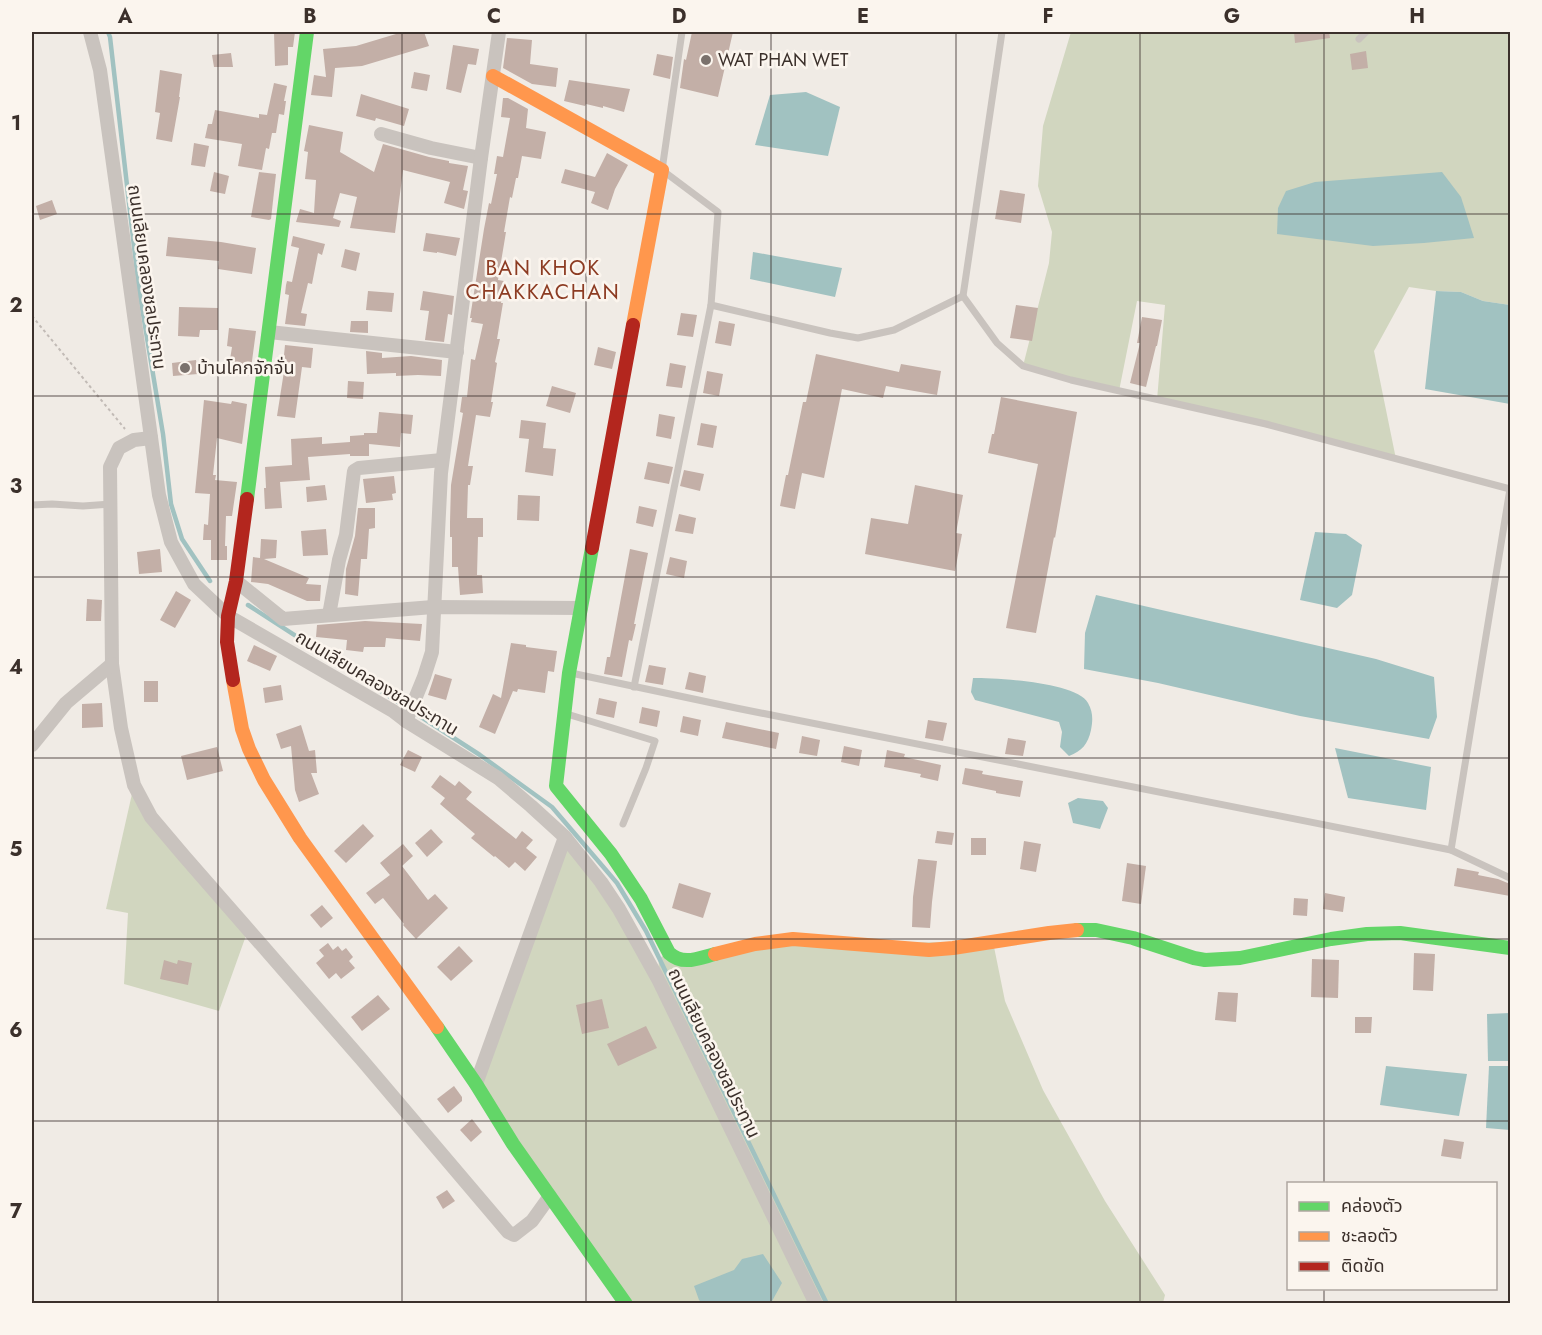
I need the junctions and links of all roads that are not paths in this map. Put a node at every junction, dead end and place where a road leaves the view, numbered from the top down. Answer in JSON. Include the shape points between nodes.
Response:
{"nodes":[{"id":1,"x":90,"y":32,"type":"edge"},
{"id":2,"x":308,"y":32,"type":"edge"},
{"id":3,"x":500,"y":32,"type":"edge"},
{"id":4,"x":682,"y":32,"type":"edge"},
{"id":5,"x":1002,"y":32,"type":"edge"},
{"id":6,"x":1366,"y":32,"type":"edge"},
{"id":7,"x":1359,"y":39,"type":"dead end"},
{"id":8,"x":493,"y":76,"type":"junction"},
{"id":9,"x":381,"y":134,"type":"dead end"},
{"id":10,"x":481,"y":158,"type":"junction"},
{"id":11,"x":662,"y":170,"type":"junction"},
{"id":12,"x":963,"y":296,"type":"junction"},
{"id":13,"x":711,"y":305,"type":"junction"},
{"id":14,"x":269,"y":332,"type":"junction"},
{"id":15,"x":457,"y":352,"type":"junction"},
{"id":16,"x":151,"y":438,"type":"junction"},
{"id":17,"x":442,"y":460,"type":"junction"},
{"id":18,"x":111,"y":504,"type":"junction"},
{"id":19,"x":32,"y":505,"type":"edge"},
{"id":20,"x":236,"y":581,"type":"junction"},
{"id":21,"x":433,"y":607,"type":"junction"},
{"id":22,"x":581,"y":608,"type":"junction"},
{"id":23,"x":228,"y":615,"type":"junction"},
{"id":24,"x":329,"y":615,"type":"junction"},
{"id":25,"x":112,"y":664,"type":"junction"},
{"id":26,"x":569,"y":673,"type":"junction"},
{"id":27,"x":634,"y":687,"type":"junction"},
{"id":28,"x":564,"y":713,"type":"junction"},
{"id":29,"x":407,"y":719,"type":"junction"},
{"id":30,"x":32,"y":746,"type":"edge"},
{"id":31,"x":623,"y":824,"type":"dead end"},
{"id":32,"x":565,"y":837,"type":"junction"},
{"id":33,"x":1451,"y":850,"type":"junction"},
{"id":34,"x":1510,"y":878,"type":"edge"},
{"id":35,"x":1510,"y":948,"type":"edge"},
{"id":36,"x":476,"y":1084,"type":"junction"},
{"id":37,"x":550,"y":1197,"type":"junction"},
{"id":38,"x":626,"y":1304,"type":"edge"},
{"id":39,"x":816,"y":1304,"type":"edge"}],
"edges":[{"from":1,"to":16,"type":"street","name":"ถนนเลียบคลองชลประทาน","via":[[100,70]]},
{"from":2,"to":14,"type":"street"},
{"from":3,"to":8,"type":"street"},
{"from":4,"to":11,"type":"lane"},
{"from":5,"to":12,"type":"lane"},
{"from":6,"to":7,"type":"lane"},
{"from":8,"to":10,"type":"street"},
{"from":8,"to":11,"type":"street"},
{"from":9,"to":10,"type":"street"},
{"from":10,"to":15,"type":"street"},
{"from":11,"to":13,"type":"lane","via":[[718,212]]},
{"from":11,"to":22,"type":"street"},
{"from":12,"to":13,"type":"lane","via":[[894,330],[858,338]]},
{"from":12,"to":33,"type":"lane","via":[[997,343],[1023,366],[1266,424],[1510,489]]},
{"from":13,"to":27,"type":"lane"},
{"from":14,"to":15,"type":"street"},
{"from":14,"to":20,"type":"street"},
{"from":15,"to":17,"type":"street"},
{"from":16,"to":18,"type":"street","via":[[134,440],[119,448],[110,467]]},
{"from":16,"to":23,"type":"street","name":"ถนนเลียบคลองชลประทาน","via":[[171,542],[194,584]]},
{"from":17,"to":21,"type":"street"},
{"from":17,"to":24,"type":"street","via":[[354,471],[346,535]]},
{"from":18,"to":19,"type":"lane"},
{"from":18,"to":25,"type":"street"},
{"from":20,"to":23,"type":"street"},
{"from":20,"to":24,"type":"street","via":[[283,619]]},
{"from":21,"to":22,"type":"street"},
{"from":21,"to":24,"type":"street"},
{"from":21,"to":29,"type":"street","via":[[432,652]]},
{"from":22,"to":26,"type":"street"},
{"from":23,"to":29,"type":"street","name":"ถนนเลียบคลองชลประทาน"},
{"from":23,"to":36,"type":"street","via":[[227,642],[237,709],[249,749],[264,780],[300,838]]},
{"from":25,"to":30,"type":"street","via":[[66,703]]},
{"from":25,"to":37,"type":"street","via":[[121,728],[135,785],[151,817],[508,1232],[514,1235],[532,1221]]},
{"from":26,"to":27,"type":"lane"},
{"from":26,"to":28,"type":"street"},
{"from":27,"to":33,"type":"lane"},
{"from":28,"to":31,"type":"lane","via":[[655,741]]},
{"from":28,"to":35,"type":"street","via":[[556,786],[611,854],[641,899],[669,953],[679,961],[778,940],[929,950],[1081,930],[1122,935],[1205,960],[1240,958],[1331,939],[1400,933]]},
{"from":29,"to":32,"type":"street","name":"ถนนเลียบคลองชลประทาน","via":[[498,778]]},
{"from":32,"to":36,"type":"street"},
{"from":32,"to":39,"type":"street","name":"ถนนเลียบคลองชลประทาน","via":[[619,909],[658,979]]},
{"from":33,"to":34,"type":"lane"},
{"from":36,"to":37,"type":"street"},
{"from":37,"to":38,"type":"street"}]}
